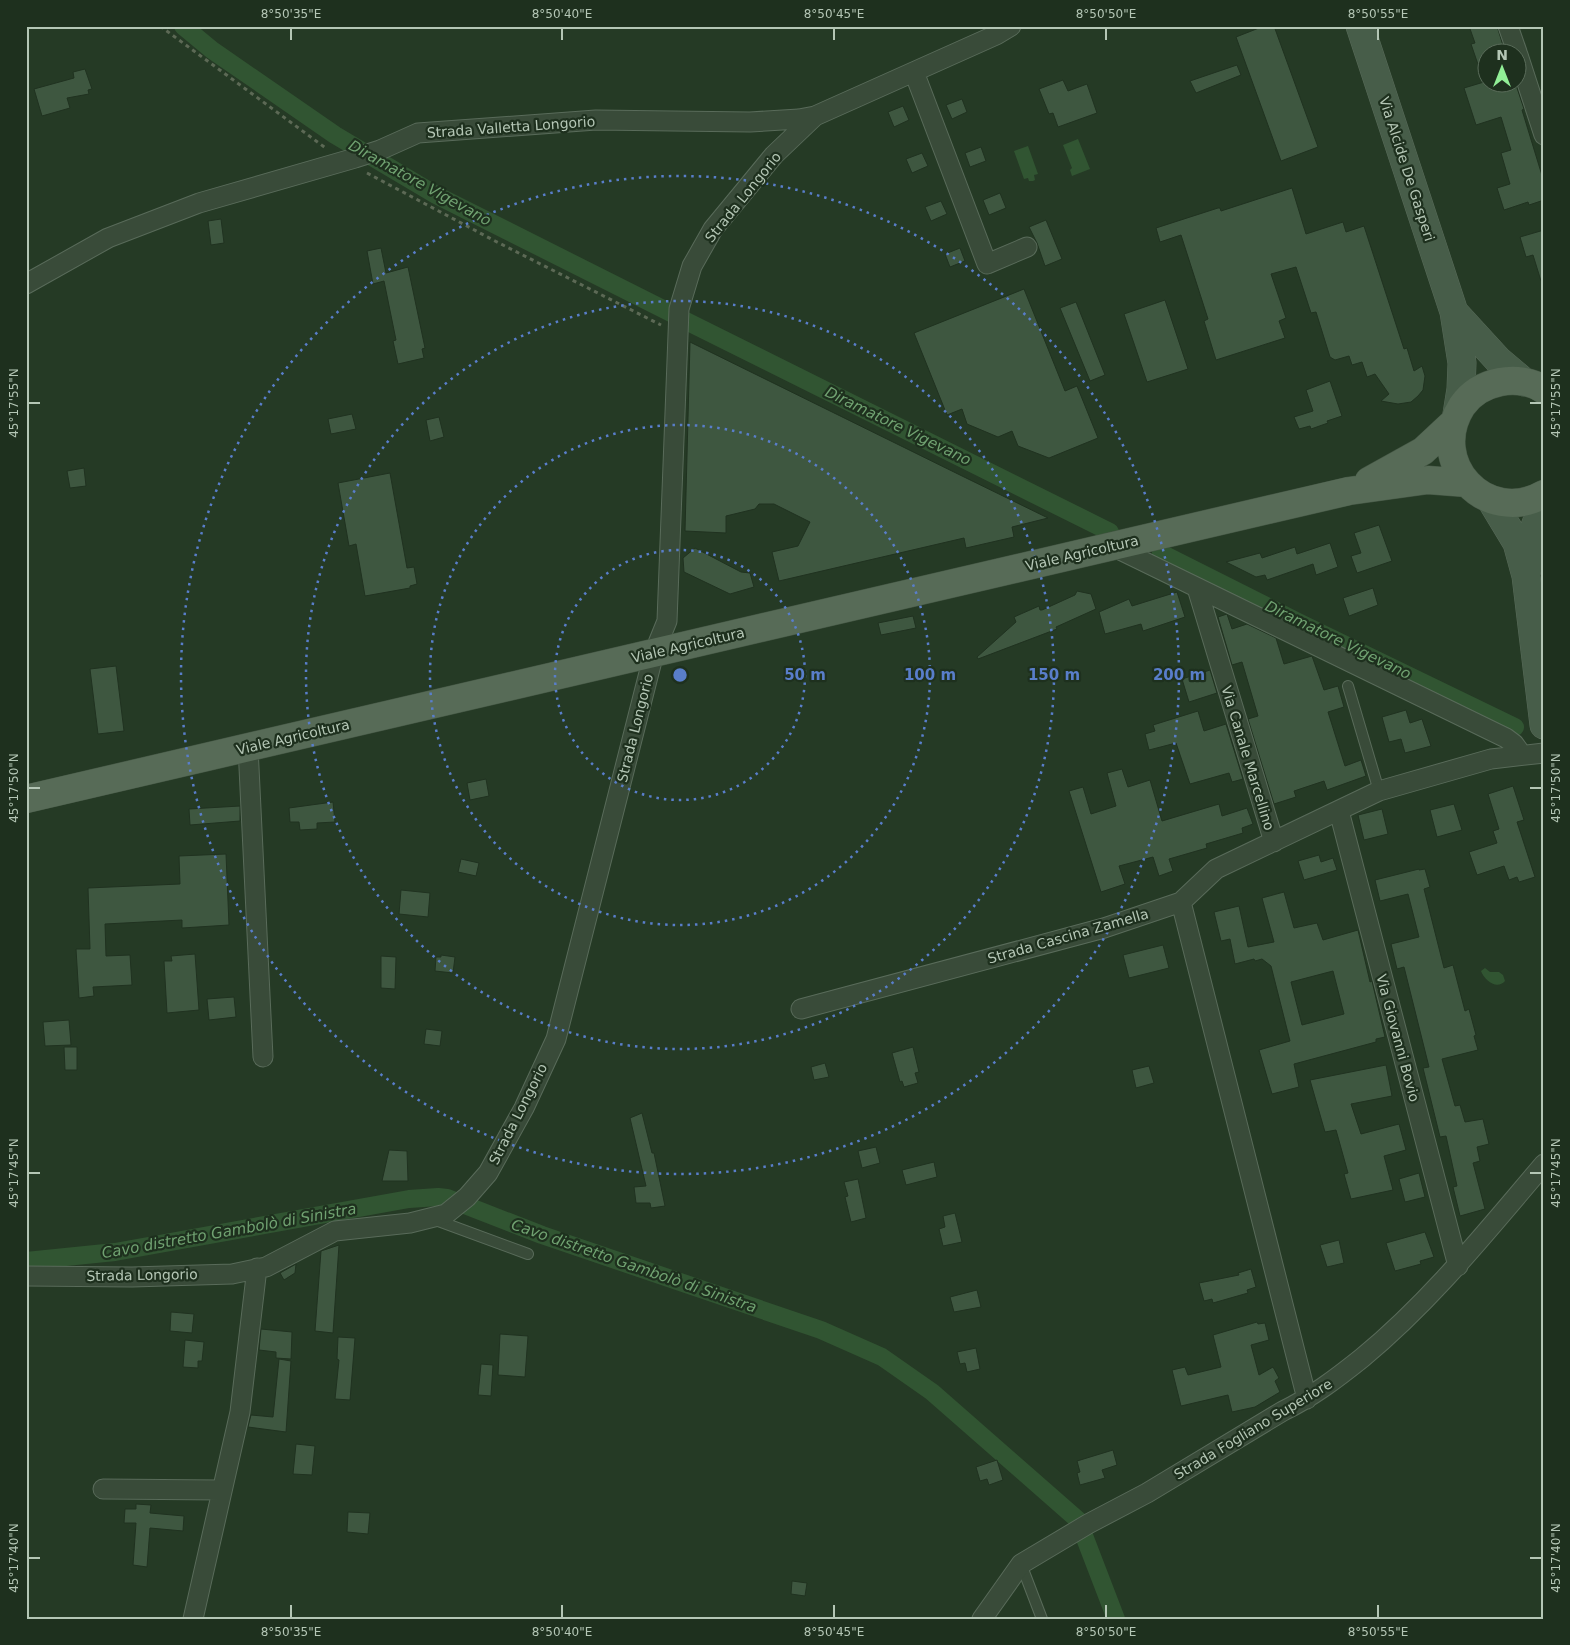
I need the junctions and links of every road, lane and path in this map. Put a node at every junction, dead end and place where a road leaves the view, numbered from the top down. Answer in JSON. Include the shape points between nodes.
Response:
{"nodes":[{"id":1,"x":160,"y":26,"type":"edge"},
{"id":2,"x":1360,"y":26,"type":"edge"},
{"id":3,"x":1508,"y":26,"type":"edge"},
{"id":4,"x":1000,"y":29,"type":"edge"},
{"id":5,"x":1513,"y":42,"type":"edge"},
{"id":6,"x":914,"y":72,"type":"junction"},
{"id":7,"x":1528,"y":82,"type":"edge"},
{"id":8,"x":1541,"y":114,"type":"edge"},
{"id":9,"x":815,"y":116,"type":"junction"},
{"id":10,"x":1544,"y":135,"type":"edge"},
{"id":11,"x":350,"y":160,"type":"junction"},
{"id":12,"x":1028,"y":247,"type":"dead end"},
{"id":13,"x":26,"y":284,"type":"edge"},
{"id":14,"x":1454,"y":312,"type":"junction"},
{"id":15,"x":679,"y":334,"type":"junction"},
{"id":16,"x":1534,"y":386,"type":"edge"},
{"id":17,"x":1455,"y":419,"type":"junction"},
{"id":18,"x":1466,"y":483,"type":"junction"},
{"id":19,"x":1349,"y":491,"type":"junction"},
{"id":20,"x":1544,"y":494,"type":"edge"},
{"id":21,"x":1491,"y":500,"type":"junction"},
{"id":22,"x":1544,"y":501,"type":"edge"},
{"id":23,"x":1115,"y":545,"type":"junction"},
{"id":24,"x":1526,"y":576,"type":"junction"},
{"id":25,"x":1197,"y":588,"type":"junction"},
{"id":26,"x":654,"y":653,"type":"junction"},
{"id":27,"x":1348,"y":686,"type":"dead end"},
{"id":28,"x":1544,"y":725,"type":"edge"},
{"id":29,"x":248,"y":747,"type":"junction"},
{"id":30,"x":1544,"y":753,"type":"edge"},
{"id":31,"x":1522,"y":755,"type":"junction"},
{"id":32,"x":1379,"y":791,"type":"junction"},
{"id":33,"x":26,"y":799,"type":"edge"},
{"id":34,"x":1339,"y":810,"type":"junction"},
{"id":35,"x":1274,"y":842,"type":"junction"},
{"id":36,"x":1181,"y":902,"type":"junction"},
{"id":37,"x":801,"y":1009,"type":"dead end"},
{"id":38,"x":263,"y":1057,"type":"dead end"},
{"id":39,"x":1544,"y":1164,"type":"edge"},
{"id":40,"x":432,"y":1218,"type":"junction"},
{"id":41,"x":528,"y":1254,"type":"dead end"},
{"id":42,"x":1458,"y":1266,"type":"junction"},
{"id":43,"x":257,"y":1268,"type":"junction"},
{"id":44,"x":26,"y":1276,"type":"edge"},
{"id":45,"x":1307,"y":1399,"type":"junction"},
{"id":46,"x":103,"y":1489,"type":"dead end"},
{"id":47,"x":221,"y":1490,"type":"junction"},
{"id":48,"x":1021,"y":1564,"type":"junction"},
{"id":49,"x":193,"y":1619,"type":"edge"},
{"id":50,"x":982,"y":1619,"type":"edge"},
{"id":51,"x":1042,"y":1619,"type":"edge"}],
"edges":[{"from":1,"to":11,"type":"path"},
{"from":2,"to":14,"type":"main road","name":"Via Alcide De Gasperi"},
{"from":3,"to":5,"type":"street"},
{"from":4,"to":6,"type":"street","name":"Strada Longorio"},
{"from":6,"to":9,"type":"street","name":"Strada Longorio"},
{"from":6,"to":12,"type":"street","via":[[987,264]]},
{"from":7,"to":8,"type":"street"},
{"from":8,"to":10,"type":"street"},
{"from":9,"to":11,"type":"street","name":"Strada Valletta Longorio","via":[[750,122],[596,120],[418,133]]},
{"from":9,"to":15,"type":"street","name":"Strada Longorio","via":[[774,155],[713,229],[692,266],[679,309]]},
{"from":11,"to":13,"type":"street","name":"Strada Valletta Longorio","via":[[199,203],[108,238]]},
{"from":11,"to":15,"type":"path","via":[[495,240]]},
{"from":14,"to":16,"type":"main road","name":"Via Alcide De Gasperi","via":[[1498,360]]},
{"from":14,"to":17,"type":"main road","name":"Via Alcide De Gasperi","via":[[1462,363]]},
{"from":15,"to":26,"type":"street","name":"Strada Longorio","via":[[667,620]]},
{"from":16,"to":17,"type":"main road","name":"Viale Agricoltura","via":[[1508,381],[1492,384],[1466,401]]},
{"from":17,"to":18,"type":"main road","via":[[1450,439],[1452,455]]},
{"from":17,"to":19,"type":"main road","name":"Viale Agricoltura","via":[[1423,451]]},
{"from":18,"to":19,"type":"main road","name":"Viale Agricoltura","via":[[1428,480]]},
{"from":18,"to":21,"type":"main road"},
{"from":19,"to":23,"type":"main road","name":"Viale Agricoltura"},
{"from":20,"to":21,"type":"main road","via":[[1521,502]]},
{"from":21,"to":24,"type":"main road","via":[[1517,543]]},
{"from":22,"to":24,"type":"main road","via":[[1532,535]]},
{"from":23,"to":25,"type":"street"},
{"from":23,"to":26,"type":"main road","name":"Viale Agricoltura"},
{"from":24,"to":28,"type":"main road"},
{"from":25,"to":31,"type":"street","via":[[1506,738]]},
{"from":25,"to":35,"type":"street","name":"Via Canale Marcellino"},
{"from":26,"to":29,"type":"main road","name":"Viale Agricoltura"},
{"from":26,"to":40,"type":"street","name":"Strada Longorio","via":[[556,1039],[524,1108],[488,1173],[446,1214]]},
{"from":27,"to":32,"type":"lane"},
{"from":29,"to":33,"type":"main road","name":"Viale Agricoltura"},
{"from":29,"to":38,"type":"street"},
{"from":30,"to":31,"type":"street","name":"Strada Cascina Zamella"},
{"from":31,"to":32,"type":"street","name":"Strada Cascina Zamella","via":[[1491,760]]},
{"from":32,"to":34,"type":"street","name":"Strada Cascina Zamella"},
{"from":34,"to":35,"type":"street","name":"Strada Cascina Zamella"},
{"from":34,"to":42,"type":"street","name":"Via Giovanni Bovio"},
{"from":35,"to":36,"type":"street","name":"Strada Cascina Zamella","via":[[1216,868]]},
{"from":36,"to":37,"type":"street","name":"Strada Cascina Zamella","via":[[1104,928]]},
{"from":36,"to":45,"type":"street"},
{"from":39,"to":42,"type":"street","name":"Strada Fogliano Superiore"},
{"from":40,"to":41,"type":"lane"},
{"from":40,"to":43,"type":"street","name":"Strada Longorio","via":[[335,1231],[266,1267]]},
{"from":42,"to":45,"type":"street","name":"Strada Fogliano Superiore","via":[[1411,1315],[1336,1379]]},
{"from":43,"to":44,"type":"street","name":"Strada Longorio","via":[[232,1274]]},
{"from":43,"to":47,"type":"street","via":[[240,1412]]},
{"from":45,"to":48,"type":"street","name":"Strada Fogliano Superiore"},
{"from":46,"to":47,"type":"street"},
{"from":47,"to":49,"type":"street"},
{"from":48,"to":50,"type":"street","name":"Strada Fogliano Superiore"},
{"from":48,"to":51,"type":"lane"}]}
